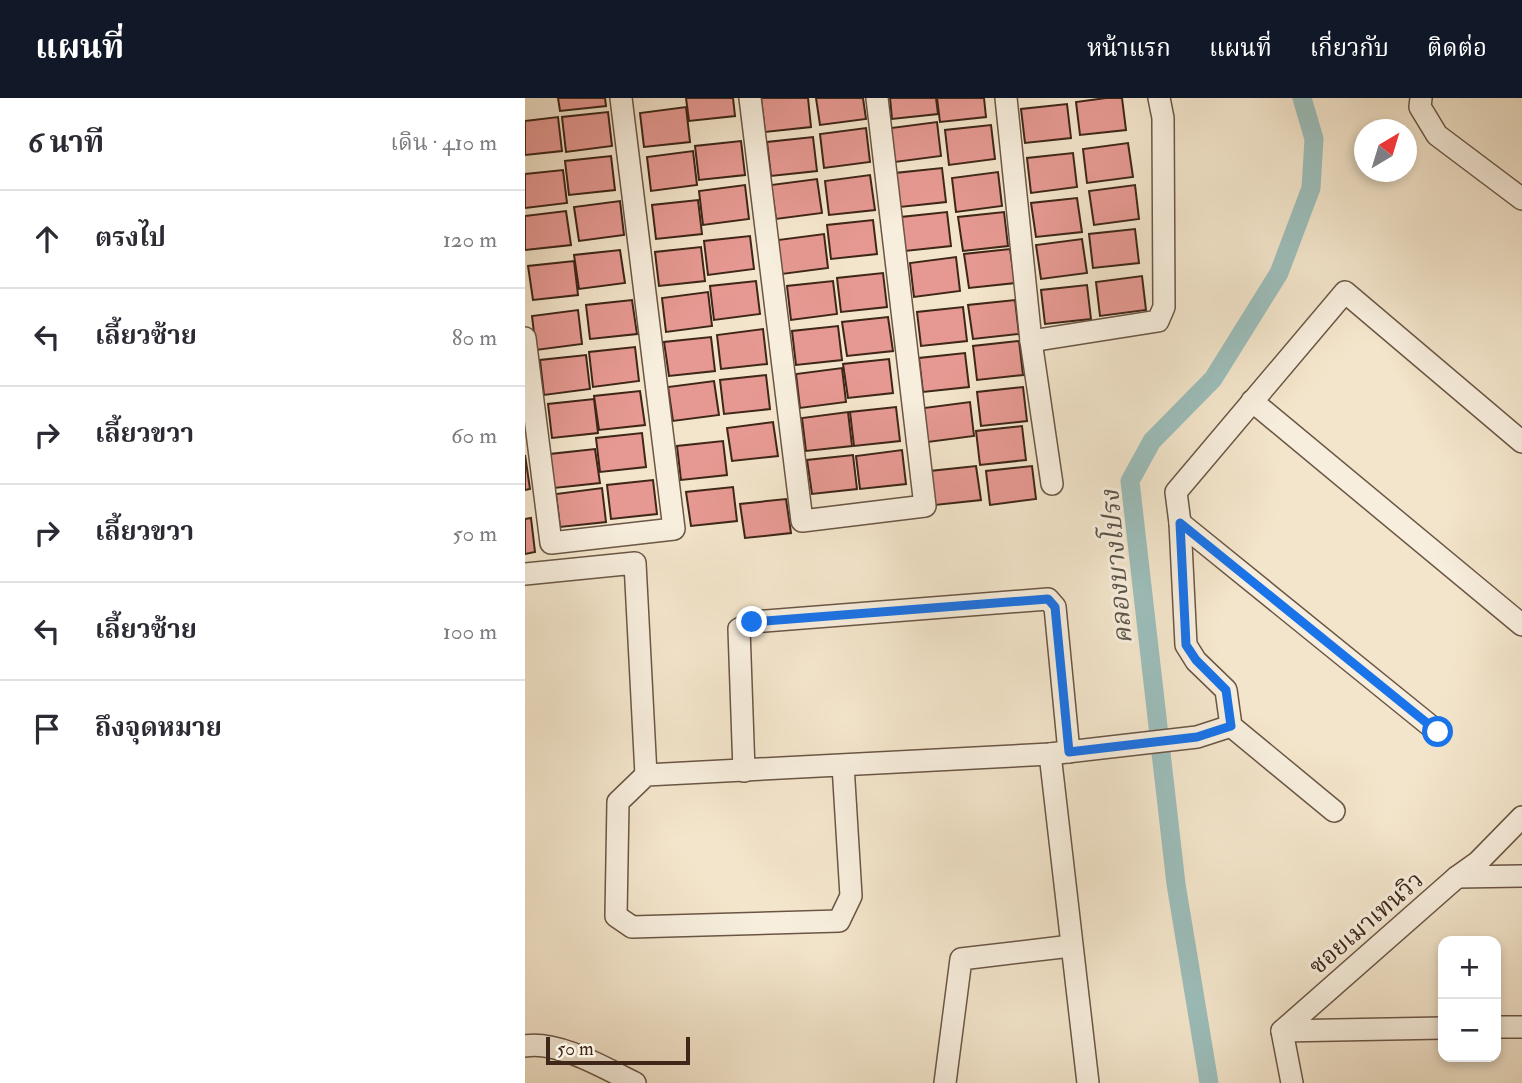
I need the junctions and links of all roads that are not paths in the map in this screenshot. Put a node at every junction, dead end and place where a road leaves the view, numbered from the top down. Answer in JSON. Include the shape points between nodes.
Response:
{"nodes":[{"id":1,"x":621,"y":98,"type":"edge"},
{"id":2,"x":750,"y":98,"type":"edge"},
{"id":3,"x":877,"y":98,"type":"edge"},
{"id":4,"x":1006,"y":98,"type":"edge"},
{"id":5,"x":1159,"y":98,"type":"edge"},
{"id":6,"x":1421,"y":98,"type":"edge"},
{"id":7,"x":1522,"y":199,"type":"edge"},
{"id":8,"x":525,"y":338,"type":"edge"},
{"id":9,"x":1031,"y":341,"type":"junction"},
{"id":10,"x":1252,"y":401,"type":"junction"},
{"id":11,"x":1522,"y":442,"type":"edge"},
{"id":12,"x":1052,"y":484,"type":"dead end"},
{"id":13,"x":1180,"y":523,"type":"junction"},
{"id":14,"x":525,"y":574,"type":"edge"},
{"id":15,"x":1522,"y":625,"type":"edge"},
{"id":16,"x":1231,"y":726,"type":"junction"},
{"id":17,"x":1438,"y":732,"type":"dead end"},
{"id":18,"x":1060,"y":753,"type":"junction"},
{"id":19,"x":843,"y":765,"type":"junction"},
{"id":20,"x":744,"y":771,"type":"junction"},
{"id":21,"x":646,"y":775,"type":"junction"},
{"id":22,"x":1334,"y":811,"type":"dead end"},
{"id":23,"x":1522,"y":817,"type":"edge"},
{"id":24,"x":1522,"y":876,"type":"edge"},
{"id":25,"x":1457,"y":877,"type":"junction"},
{"id":26,"x":1071,"y":946,"type":"junction"},
{"id":27,"x":1501,"y":1027,"type":"edge"},
{"id":28,"x":1522,"y":1027,"type":"edge"},
{"id":29,"x":1438,"y":1028,"type":"edge"},
{"id":30,"x":1282,"y":1031,"type":"junction"},
{"id":31,"x":525,"y":1045,"type":"edge"},
{"id":32,"x":635,"y":1083,"type":"edge"},
{"id":33,"x":945,"y":1083,"type":"edge"},
{"id":34,"x":1088,"y":1083,"type":"edge"},
{"id":35,"x":1292,"y":1083,"type":"edge"}],
"edges":[{"from":1,"to":8,"type":"street","via":[[674,529],[551,543]]},
{"from":2,"to":3,"type":"street","via":[[802,521],[925,506]]},
{"from":4,"to":9,"type":"street"},
{"from":5,"to":9,"type":"street","via":[[1163,118],[1164,307],[1158,321]]},
{"from":6,"to":7,"type":"street","via":[[1420,107],[1437,135]]},
{"from":9,"to":12,"type":"street"},
{"from":10,"to":11,"type":"street","via":[[1345,292]]},
{"from":10,"to":13,"type":"street","via":[[1176,492]]},
{"from":10,"to":15,"type":"street"},
{"from":13,"to":16,"type":"street","via":[[1186,645],[1226,690]]},
{"from":13,"to":17,"type":"street"},
{"from":14,"to":21,"type":"street","via":[[635,563]]},
{"from":16,"to":18,"type":"street","via":[[1197,737]]},
{"from":16,"to":22,"type":"street"},
{"from":18,"to":19,"type":"street"},
{"from":18,"to":20,"type":"street","via":[[1055,607],[1048,599],[752,622],[739,629]]},
{"from":18,"to":26,"type":"street"},
{"from":19,"to":20,"type":"street"},
{"from":19,"to":21,"type":"street","via":[[851,896],[839,920],[632,926],[617,916],[618,802]]},
{"from":20,"to":21,"type":"street"},
{"from":23,"to":25,"type":"street","name":"ซอยเมาเทนวิว"},
{"from":24,"to":25,"type":"street"},
{"from":25,"to":30,"type":"street","name":"ซอยเมาเทนวิว"},
{"from":26,"to":33,"type":"street","via":[[961,959]]},
{"from":26,"to":34,"type":"street"},
{"from":27,"to":28,"type":"street"},
{"from":29,"to":30,"type":"street"},
{"from":30,"to":35,"type":"street"},
{"from":31,"to":32,"type":"street","via":[[579,1056]]}]}
